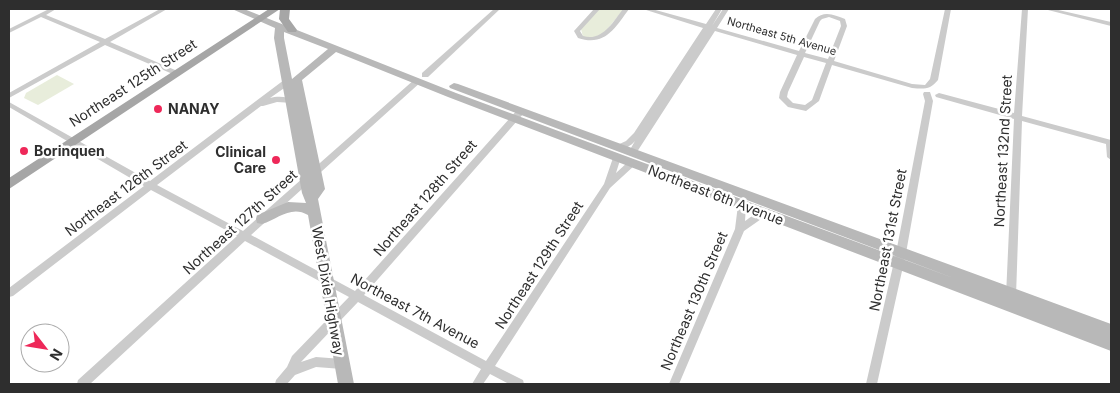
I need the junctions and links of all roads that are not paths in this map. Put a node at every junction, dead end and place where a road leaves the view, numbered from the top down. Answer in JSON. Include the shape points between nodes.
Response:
{"nodes":[{"id":1,"x":53,"y":9,"type":"edge"},
{"id":2,"x":164,"y":9,"type":"edge"},
{"id":3,"x":236,"y":9,"type":"edge"},
{"id":4,"x":275,"y":9,"type":"edge"},
{"id":5,"x":285,"y":9,"type":"edge"},
{"id":6,"x":497,"y":9,"type":"edge"},
{"id":7,"x":597,"y":9,"type":"edge"},
{"id":8,"x":626,"y":9,"type":"edge"},
{"id":9,"x":646,"y":9,"type":"edge"},
{"id":10,"x":720,"y":9,"type":"edge"},
{"id":11,"x":726,"y":9,"type":"edge"},
{"id":12,"x":948,"y":9,"type":"edge"},
{"id":13,"x":1025,"y":9,"type":"edge"},
{"id":14,"x":1047,"y":9,"type":"edge"},
{"id":15,"x":41,"y":15,"type":"junction"},
{"id":16,"x":261,"y":18,"type":"junction"},
{"id":17,"x":1111,"y":24,"type":"edge"},
{"id":18,"x":280,"y":26,"type":"junction"},
{"id":19,"x":711,"y":27,"type":"junction"},
{"id":20,"x":292,"y":30,"type":"junction"},
{"id":21,"x":9,"y":31,"type":"edge"},
{"id":22,"x":103,"y":42,"type":"junction"},
{"id":23,"x":322,"y":42,"type":"junction"},
{"id":24,"x":334,"y":49,"type":"junction"},
{"id":25,"x":802,"y":54,"type":"junction"},
{"id":26,"x":831,"y":62,"type":"junction"},
{"id":27,"x":178,"y":73,"type":"junction"},
{"id":28,"x":421,"y":78,"type":"junction"},
{"id":29,"x":292,"y":80,"type":"junction"},
{"id":30,"x":931,"y":91,"type":"junction"},
{"id":31,"x":9,"y":96,"type":"edge"},
{"id":32,"x":290,"y":101,"type":"junction"},
{"id":33,"x":9,"y":104,"type":"edge"},
{"id":34,"x":260,"y":104,"type":"junction"},
{"id":35,"x":518,"y":115,"type":"junction"},
{"id":36,"x":1018,"y":117,"type":"junction"},
{"id":37,"x":74,"y":142,"type":"junction"},
{"id":38,"x":1110,"y":143,"type":"edge"},
{"id":39,"x":596,"y":150,"type":"junction"},
{"id":40,"x":618,"y":153,"type":"junction"},
{"id":41,"x":1111,"y":157,"type":"edge"},
{"id":42,"x":632,"y":158,"type":"junction"},
{"id":43,"x":660,"y":164,"type":"junction"},
{"id":44,"x":310,"y":176,"type":"junction"},
{"id":45,"x":9,"y":184,"type":"edge"},
{"id":46,"x":152,"y":186,"type":"junction"},
{"id":47,"x":607,"y":186,"type":"junction"},
{"id":48,"x":742,"y":205,"type":"junction"},
{"id":49,"x":314,"y":212,"type":"junction"},
{"id":50,"x":764,"y":213,"type":"junction"},
{"id":51,"x":262,"y":219,"type":"junction"},
{"id":52,"x":740,"y":229,"type":"junction"},
{"id":53,"x":245,"y":236,"type":"junction"},
{"id":54,"x":900,"y":258,"type":"junction"},
{"id":55,"x":325,"y":281,"type":"junction"},
{"id":56,"x":9,"y":293,"type":"edge"},
{"id":57,"x":357,"y":296,"type":"junction"},
{"id":58,"x":1011,"y":296,"type":"junction"},
{"id":59,"x":334,"y":319,"type":"junction"},
{"id":60,"x":1111,"y":331,"type":"edge"},
{"id":61,"x":1111,"y":344,"type":"edge"},
{"id":62,"x":342,"y":364,"type":"junction"},
{"id":63,"x":488,"y":368,"type":"junction"},
{"id":64,"x":291,"y":371,"type":"junction"},
{"id":65,"x":82,"y":384,"type":"edge"},
{"id":66,"x":280,"y":384,"type":"edge"},
{"id":67,"x":346,"y":384,"type":"edge"},
{"id":68,"x":477,"y":384,"type":"edge"},
{"id":69,"x":520,"y":384,"type":"edge"},
{"id":70,"x":674,"y":384,"type":"edge"},
{"id":71,"x":872,"y":384,"type":"edge"}],
"edges":[{"from":1,"to":15,"type":"street"},
{"from":2,"to":22,"type":"street"},
{"from":3,"to":16,"type":"main road","name":"Northeast 6th Avenue"},
{"from":4,"to":16,"type":"main road","name":"Northeast 125th Street"},
{"from":5,"to":20,"type":"main road","via":[[284,19]]},
{"from":6,"to":28,"type":"street","name":"Northeast 127th Street"},
{"from":7,"to":8,"type":"street","via":[[577,31],[580,37],[587,40],[600,38]]},
{"from":9,"to":19,"type":"street","name":"Northeast 5th Avenue"},
{"from":10,"to":19,"type":"street","name":"Northeast 129th Street"},
{"from":11,"to":19,"type":"street","name":"Northeast 129th Street"},
{"from":12,"to":30,"type":"street","name":"Northeast 131st Street"},
{"from":13,"to":36,"type":"street","name":"Northeast 132nd Street"},
{"from":14,"to":17,"type":"street"},
{"from":15,"to":21,"type":"street"},
{"from":15,"to":22,"type":"street"},
{"from":16,"to":18,"type":"main road","name":"Northeast 6th Avenue"},
{"from":16,"to":27,"type":"main road","name":"Northeast 125th Street"},
{"from":18,"to":20,"type":"main road","name":"Northeast 6th Avenue"},
{"from":18,"to":29,"type":"main road","name":"West Dixie Highway","via":[[278,38]]},
{"from":19,"to":25,"type":"street","name":"Northeast 5th Avenue"},
{"from":19,"to":40,"type":"street","name":"Northeast 129th Street","via":[[637,135]]},
{"from":19,"to":42,"type":"street","name":"Northeast 129th Street"},
{"from":20,"to":23,"type":"main road","name":"Northeast 6th Avenue"},
{"from":22,"to":27,"type":"street"},
{"from":22,"to":31,"type":"street"},
{"from":23,"to":24,"type":"main road","name":"Northeast 6th Avenue"},
{"from":23,"to":28,"type":"main road","name":"Northeast 6th Avenue","via":[[337,42]]},
{"from":24,"to":28,"type":"main road","name":"Northeast 6th Avenue"},
{"from":24,"to":29,"type":"main road","name":"Northeast 126th Street"},
{"from":25,"to":26,"type":"street","name":"Northeast 5th Avenue"},
{"from":25,"to":26,"type":"street","via":[[818,18],[834,16],[845,24]]},
{"from":25,"to":26,"type":"street","via":[[783,96],[794,106],[806,108],[814,104]]},
{"from":26,"to":30,"type":"street","name":"Northeast 5th Avenue"},
{"from":27,"to":37,"type":"main road","name":"Northeast 125th Street"},
{"from":28,"to":35,"type":"main road","name":"Northeast 6th Avenue"},
{"from":28,"to":35,"type":"main road","name":"Northeast 6th Avenue","via":[[442,82]]},
{"from":28,"to":44,"type":"street","name":"Northeast 127th Street"},
{"from":29,"to":32,"type":"main road","name":"West Dixie Highway"},
{"from":29,"to":34,"type":"street","name":"Northeast 126th Street"},
{"from":29,"to":44,"type":"main road","name":"West Dixie Highway"},
{"from":30,"to":36,"type":"street","name":"Northeast 5th Avenue"},
{"from":30,"to":54,"type":"street","name":"Northeast 131st Street"},
{"from":32,"to":34,"type":"street","name":"Northeast 126th Street","via":[[276,99]]},
{"from":32,"to":44,"type":"main road","name":"West Dixie Highway"},
{"from":33,"to":37,"type":"street","name":"Northeast 7th Avenue"},
{"from":34,"to":46,"type":"street","name":"Northeast 126th Street"},
{"from":35,"to":39,"type":"main road","name":"Northeast 6th Avenue"},
{"from":35,"to":40,"type":"main road","name":"Northeast 6th Avenue"},
{"from":35,"to":57,"type":"street","name":"Northeast 128th Street"},
{"from":36,"to":38,"type":"street","name":"Northeast 5th Avenue"},
{"from":36,"to":58,"type":"street","name":"Northeast 132nd Street"},
{"from":37,"to":45,"type":"main road","name":"Northeast 125th Street"},
{"from":37,"to":46,"type":"street","name":"Northeast 7th Avenue"},
{"from":38,"to":41,"type":"street"},
{"from":39,"to":40,"type":"main road","name":"Northeast 6th Avenue"},
{"from":39,"to":42,"type":"main road"},
{"from":40,"to":42,"type":"main road","name":"Northeast 6th Avenue"},
{"from":40,"to":43,"type":"main road"},
{"from":40,"to":47,"type":"street","name":"Northeast 129th Street"},
{"from":42,"to":43,"type":"main road","name":"Northeast 6th Avenue"},
{"from":42,"to":47,"type":"street","name":"Northeast 129th Street"},
{"from":42,"to":48,"type":"main road","name":"Northeast 6th Avenue"},
{"from":43,"to":54,"type":"main road","name":"Northeast 6th Avenue"},
{"from":44,"to":49,"type":"main road","name":"West Dixie Highway","via":[[308,193]]},
{"from":44,"to":51,"type":"street","name":"Northeast 127th Street"},
{"from":46,"to":53,"type":"street","name":"Northeast 7th Avenue"},
{"from":46,"to":56,"type":"street","name":"Northeast 126th Street"},
{"from":47,"to":63,"type":"street","name":"Northeast 129th Street"},
{"from":48,"to":50,"type":"main road","name":"Northeast 6th Avenue"},
{"from":48,"to":52,"type":"street","name":"Northeast 130th Street"},
{"from":49,"to":51,"type":"main road","via":[[304,206],[293,206]]},
{"from":49,"to":55,"type":"main road","name":"West Dixie Highway"},
{"from":50,"to":52,"type":"street","name":"Northeast 130th Street"},
{"from":50,"to":54,"type":"main road","name":"Northeast 6th Avenue"},
{"from":51,"to":53,"type":"street","name":"Northeast 127th Street"},
{"from":52,"to":70,"type":"street","name":"Northeast 130th Street"},
{"from":53,"to":55,"type":"street","name":"Northeast 7th Avenue"},
{"from":53,"to":65,"type":"street","name":"Northeast 127th Street"},
{"from":54,"to":58,"type":"main road","name":"Northeast 6th Avenue"},
{"from":54,"to":61,"type":"main road","name":"Northeast 6th Avenue"},
{"from":54,"to":71,"type":"street","name":"Northeast 131st Street"},
{"from":55,"to":57,"type":"street","name":"Northeast 7th Avenue"},
{"from":55,"to":59,"type":"main road","name":"West Dixie Highway"},
{"from":57,"to":59,"type":"street","name":"Northeast 128th Street"},
{"from":57,"to":63,"type":"street","name":"Northeast 7th Avenue"},
{"from":58,"to":60,"type":"main road","name":"Northeast 6th Avenue"},
{"from":59,"to":62,"type":"main road","name":"West Dixie Highway"},
{"from":59,"to":64,"type":"street","name":"Northeast 128th Street","via":[[296,360]]},
{"from":62,"to":64,"type":"street","name":"Northeast 128th Street","via":[[316,362]]},
{"from":62,"to":67,"type":"main road","name":"West Dixie Highway"},
{"from":63,"to":68,"type":"street","name":"Northeast 129th Street"},
{"from":63,"to":69,"type":"street","name":"Northeast 7th Avenue"},
{"from":64,"to":66,"type":"street","name":"Northeast 128th Street"}]}
